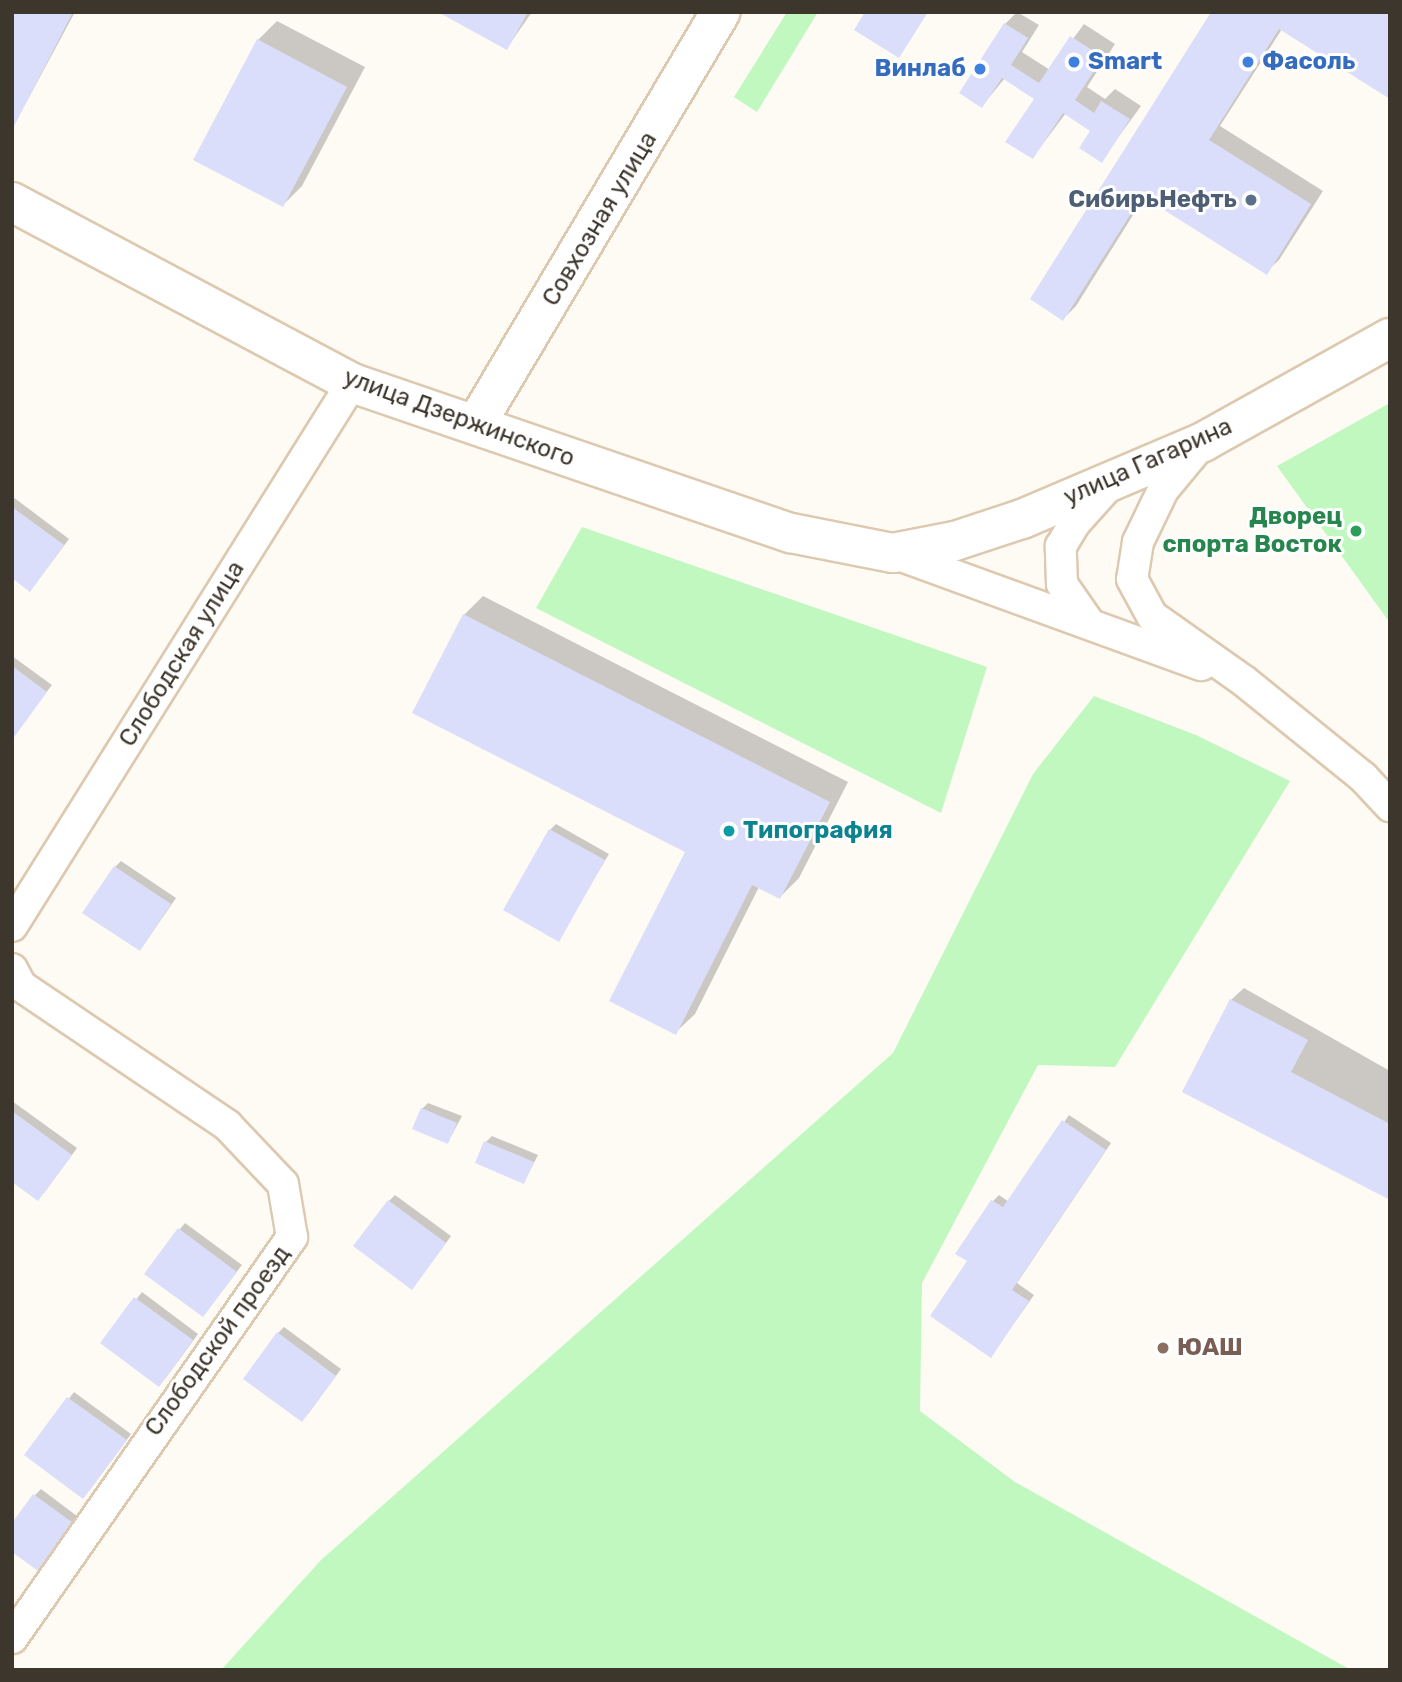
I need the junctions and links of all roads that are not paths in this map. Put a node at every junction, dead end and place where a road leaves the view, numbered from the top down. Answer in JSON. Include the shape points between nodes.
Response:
{"nodes":[{"id":1,"x":721,"y":12,"type":"edge"},
{"id":2,"x":12,"y":202,"type":"edge"},
{"id":3,"x":1390,"y":338,"type":"edge"},
{"id":4,"x":352,"y":383,"type":"junction"},
{"id":5,"x":476,"y":424,"type":"junction"},
{"id":6,"x":1203,"y":442,"type":"junction"},
{"id":7,"x":1116,"y":477,"type":"junction"},
{"id":8,"x":893,"y":553,"type":"junction"},
{"id":9,"x":1087,"y":620,"type":"junction"},
{"id":10,"x":1244,"y":681,"type":"junction"},
{"id":11,"x":1390,"y":806,"type":"edge"},
{"id":12,"x":12,"y":926,"type":"edge"},
{"id":13,"x":12,"y":969,"type":"edge"},
{"id":14,"x":12,"y":1639,"type":"edge"}],
"edges":[{"from":1,"to":5,"type":"main road","name":"Совхозная улица"},
{"from":2,"to":4,"type":"main road","name":"улица Дзержинского"},
{"from":3,"to":6,"type":"main road","name":"улица Гагарина"},
{"from":4,"to":5,"type":"main road","name":"улица Дзержинского"},
{"from":4,"to":12,"type":"street","name":"Слободская улица"},
{"from":5,"to":8,"type":"main road","name":"улица Дзержинского","via":[[791,533]]},
{"from":6,"to":7,"type":"main road","name":"улица Гагарина"},
{"from":6,"to":10,"type":"street","via":[[1163,490],[1138,542],[1132,579],[1152,616]]},
{"from":7,"to":8,"type":"main road","name":"улица Гагарина","via":[[1022,519],[955,541]]},
{"from":7,"to":9,"type":"street","via":[[1074,524],[1061,546],[1062,584]]},
{"from":8,"to":9,"type":"street"},
{"from":9,"to":10,"type":"street"},
{"from":10,"to":11,"type":"street","via":[[1363,777]]},
{"from":13,"to":14,"type":"street","name":"Слободской проезд","via":[[21,986],[227,1125],[283,1184],[292,1237]]}]}
